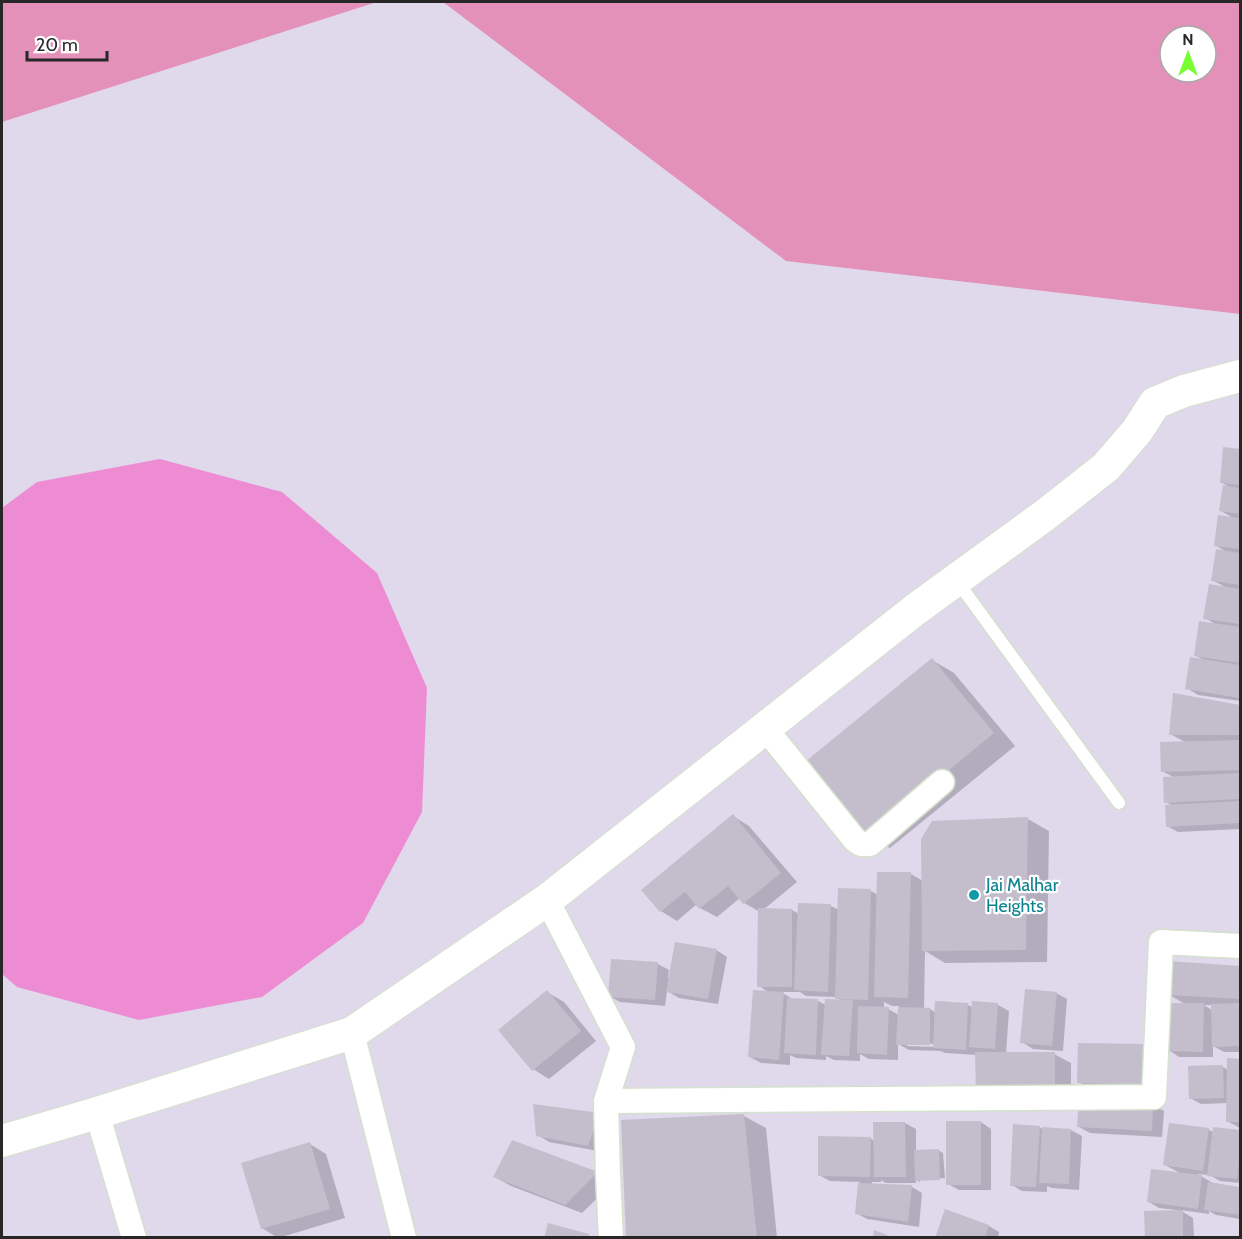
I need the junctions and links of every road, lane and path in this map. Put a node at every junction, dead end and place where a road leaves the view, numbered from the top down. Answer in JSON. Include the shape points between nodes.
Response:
{"nodes":[{"id":1,"x":1240,"y":376,"type":"edge"},
{"id":2,"x":956,"y":580,"type":"junction"},
{"id":3,"x":765,"y":728,"type":"junction"},
{"id":4,"x":942,"y":782,"type":"dead end"},
{"id":5,"x":1119,"y":803,"type":"dead end"},
{"id":6,"x":547,"y":900,"type":"junction"},
{"id":7,"x":1240,"y":946,"type":"edge"},
{"id":8,"x":352,"y":1033,"type":"junction"},
{"id":9,"x":606,"y":1101,"type":"junction"},
{"id":10,"x":97,"y":1113,"type":"junction"},
{"id":11,"x":2,"y":1141,"type":"edge"},
{"id":12,"x":134,"y":1238,"type":"edge"},
{"id":13,"x":404,"y":1238,"type":"edge"},
{"id":14,"x":611,"y":1238,"type":"edge"}],
"edges":[{"from":1,"to":2,"type":"street","via":[[1155,402],[1137,431],[1106,467]]},
{"from":2,"to":3,"type":"street"},
{"from":2,"to":5,"type":"lane"},
{"from":3,"to":4,"type":"street","via":[[861,843],[870,843]]},
{"from":3,"to":6,"type":"street"},
{"from":6,"to":8,"type":"street"},
{"from":6,"to":9,"type":"street","via":[[623,1047]]},
{"from":7,"to":9,"type":"street","via":[[1161,942],[1154,1097]]},
{"from":8,"to":10,"type":"street"},
{"from":8,"to":13,"type":"street"},
{"from":9,"to":14,"type":"street"},
{"from":10,"to":11,"type":"street"},
{"from":10,"to":12,"type":"street"}]}
